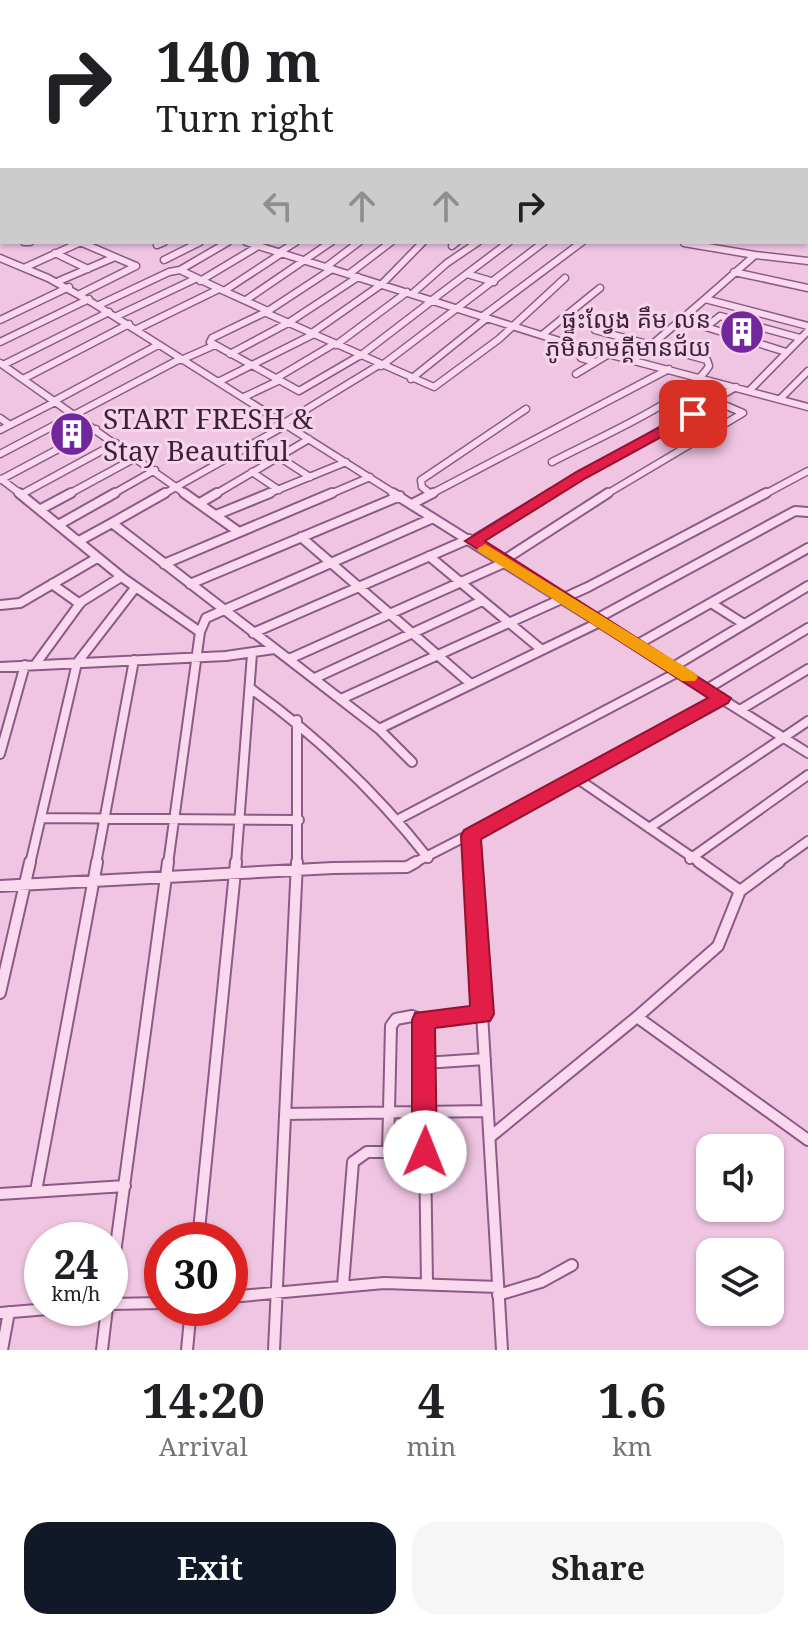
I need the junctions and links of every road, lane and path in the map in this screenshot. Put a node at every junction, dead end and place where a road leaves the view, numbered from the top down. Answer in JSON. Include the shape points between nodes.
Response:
{"nodes":[{"id":1,"x":76,"y":244,"type":"edge"},
{"id":2,"x":86,"y":244,"type":"edge"},
{"id":3,"x":196,"y":244,"type":"edge"},
{"id":4,"x":225,"y":244,"type":"edge"},
{"id":5,"x":261,"y":244,"type":"edge"},
{"id":6,"x":293,"y":244,"type":"edge"},
{"id":7,"x":328,"y":244,"type":"edge"},
{"id":8,"x":357,"y":244,"type":"edge"},
{"id":9,"x":388,"y":244,"type":"edge"},
{"id":10,"x":421,"y":244,"type":"edge"},
{"id":11,"x":475,"y":244,"type":"edge"},
{"id":12,"x":506,"y":244,"type":"edge"},
{"id":13,"x":542,"y":244,"type":"edge"},
{"id":14,"x":579,"y":244,"type":"edge"},
{"id":15,"x":690,"y":244,"type":"edge"},
{"id":16,"x":55,"y":253,"type":"junction"},
{"id":17,"x":281,"y":253,"type":"junction"},
{"id":18,"x":755,"y":255,"type":"junction"},
{"id":19,"x":115,"y":257,"type":"junction"},
{"id":20,"x":1,"y":259,"type":"edge"},
{"id":21,"x":164,"y":260,"type":"dead end"},
{"id":22,"x":807,"y":260,"type":"edge"},
{"id":23,"x":307,"y":261,"type":"junction"},
{"id":24,"x":26,"y":267,"type":"junction"},
{"id":25,"x":329,"y":268,"type":"junction"},
{"id":26,"x":88,"y":269,"type":"junction"},
{"id":27,"x":180,"y":270,"type":"junction"},
{"id":28,"x":734,"y":272,"type":"junction"},
{"id":29,"x":349,"y":274,"type":"junction"},
{"id":30,"x":467,"y":274,"type":"junction"},
{"id":31,"x":358,"y":277,"type":"junction"},
{"id":32,"x":565,"y":278,"type":"dead end"},
{"id":33,"x":197,"y":280,"type":"junction"},
{"id":34,"x":59,"y":281,"type":"junction"},
{"id":35,"x":494,"y":282,"type":"junction"},
{"id":36,"x":382,"y":284,"type":"junction"},
{"id":37,"x":69,"y":287,"type":"junction"},
{"id":38,"x":600,"y":288,"type":"dead end"},
{"id":39,"x":808,"y":288,"type":"edge"},
{"id":40,"x":222,"y":290,"type":"junction"},
{"id":41,"x":410,"y":293,"type":"junction"},
{"id":42,"x":80,"y":294,"type":"junction"},
{"id":43,"x":89,"y":299,"type":"junction"},
{"id":44,"x":705,"y":299,"type":"junction"},
{"id":45,"x":246,"y":300,"type":"junction"},
{"id":46,"x":433,"y":300,"type":"junction"},
{"id":47,"x":99,"y":305,"type":"junction"},
{"id":48,"x":459,"y":309,"type":"junction"},
{"id":49,"x":266,"y":312,"type":"junction"},
{"id":50,"x":113,"y":314,"type":"junction"},
{"id":51,"x":485,"y":317,"type":"junction"},
{"id":52,"x":0,"y":320,"type":"edge"},
{"id":53,"x":288,"y":323,"type":"junction"},
{"id":54,"x":129,"y":324,"type":"junction"},
{"id":55,"x":514,"y":326,"type":"junction"},
{"id":56,"x":137,"y":329,"type":"junction"},
{"id":57,"x":808,"y":329,"type":"edge"},
{"id":58,"x":595,"y":330,"type":"dead end"},
{"id":59,"x":313,"y":334,"type":"junction"},
{"id":60,"x":542,"y":335,"type":"junction"},
{"id":61,"x":800,"y":338,"type":"junction"},
{"id":62,"x":0,"y":342,"type":"edge"},
{"id":63,"x":335,"y":344,"type":"junction"},
{"id":64,"x":158,"y":345,"type":"junction"},
{"id":65,"x":215,"y":345,"type":"junction"},
{"id":66,"x":650,"y":346,"type":"junction"},
{"id":67,"x":786,"y":352,"type":"junction"},
{"id":68,"x":230,"y":354,"type":"junction"},
{"id":69,"x":609,"y":354,"type":"junction"},
{"id":70,"x":359,"y":356,"type":"junction"},
{"id":71,"x":581,"y":358,"type":"dead end"},
{"id":72,"x":180,"y":359,"type":"junction"},
{"id":73,"x":634,"y":360,"type":"junction"},
{"id":74,"x":595,"y":362,"type":"junction"},
{"id":75,"x":2,"y":364,"type":"edge"},
{"id":76,"x":252,"y":366,"type":"junction"},
{"id":77,"x":380,"y":366,"type":"junction"},
{"id":78,"x":669,"y":369,"type":"junction"},
{"id":79,"x":808,"y":371,"type":"edge"},
{"id":80,"x":576,"y":374,"type":"dead end"},
{"id":81,"x":25,"y":378,"type":"junction"},
{"id":82,"x":702,"y":378,"type":"junction"},
{"id":83,"x":411,"y":379,"type":"junction"},
{"id":84,"x":277,"y":380,"type":"junction"},
{"id":85,"x":218,"y":382,"type":"junction"},
{"id":86,"x":736,"y":387,"type":"junction"},
{"id":87,"x":749,"y":391,"type":"junction"},
{"id":88,"x":244,"y":397,"type":"junction"},
{"id":89,"x":780,"y":399,"type":"junction"},
{"id":90,"x":56,"y":401,"type":"junction"},
{"id":91,"x":715,"y":401,"type":"junction"},
{"id":92,"x":808,"y":407,"type":"edge"},
{"id":93,"x":526,"y":409,"type":"dead end"},
{"id":94,"x":76,"y":415,"type":"junction"},
{"id":95,"x":0,"y":418,"type":"edge"},
{"id":96,"x":285,"y":424,"type":"junction"},
{"id":97,"x":10,"y":425,"type":"junction"},
{"id":98,"x":96,"y":429,"type":"junction"},
{"id":99,"x":0,"y":430,"type":"edge"},
{"id":100,"x":309,"y":439,"type":"junction"},
{"id":101,"x":116,"y":443,"type":"junction"},
{"id":102,"x":0,"y":454,"type":"edge"},
{"id":103,"x":137,"y":457,"type":"junction"},
{"id":104,"x":279,"y":457,"type":"junction"},
{"id":105,"x":346,"y":462,"type":"junction"},
{"id":106,"x":552,"y":462,"type":"dead end"},
{"id":107,"x":155,"y":470,"type":"junction"},
{"id":108,"x":808,"y":471,"type":"edge"},
{"id":109,"x":252,"y":472,"type":"junction"},
{"id":110,"x":310,"y":477,"type":"junction"},
{"id":111,"x":370,"y":477,"type":"junction"},
{"id":112,"x":1,"y":479,"type":"edge"},
{"id":113,"x":176,"y":486,"type":"junction"},
{"id":114,"x":279,"y":490,"type":"junction"},
{"id":115,"x":22,"y":494,"type":"junction"},
{"id":116,"x":431,"y":494,"type":"junction"},
{"id":117,"x":400,"y":496,"type":"junction"},
{"id":118,"x":200,"y":503,"type":"junction"},
{"id":119,"x":412,"y":504,"type":"junction"},
{"id":120,"x":41,"y":509,"type":"junction"},
{"id":121,"x":808,"y":512,"type":"edge"},
{"id":122,"x":216,"y":515,"type":"junction"},
{"id":123,"x":433,"y":518,"type":"junction"},
{"id":124,"x":112,"y":523,"type":"junction"},
{"id":125,"x":60,"y":524,"type":"junction"},
{"id":126,"x":239,"y":532,"type":"junction"},
{"id":127,"x":301,"y":537,"type":"junction"},
{"id":128,"x":471,"y":540,"type":"junction"},
{"id":129,"x":79,"y":541,"type":"junction"},
{"id":130,"x":808,"y":548,"type":"edge"},
{"id":131,"x":429,"y":556,"type":"junction"},
{"id":132,"x":97,"y":558,"type":"junction"},
{"id":133,"x":505,"y":561,"type":"junction"},
{"id":134,"x":328,"y":562,"type":"junction"},
{"id":135,"x":164,"y":564,"type":"junction"},
{"id":136,"x":121,"y":577,"type":"junction"},
{"id":137,"x":459,"y":582,"type":"junction"},
{"id":138,"x":52,"y":584,"type":"junction"},
{"id":139,"x":190,"y":584,"type":"junction"},
{"id":140,"x":808,"y":586,"type":"edge"},
{"id":141,"x":357,"y":587,"type":"junction"},
{"id":142,"x":135,"y":588,"type":"junction"},
{"id":143,"x":563,"y":598,"type":"junction"},
{"id":144,"x":482,"y":601,"type":"junction"},
{"id":145,"x":711,"y":603,"type":"junction"},
{"id":146,"x":80,"y":604,"type":"junction"},
{"id":147,"x":0,"y":605,"type":"edge"},
{"id":148,"x":221,"y":609,"type":"junction"},
{"id":149,"x":389,"y":614,"type":"junction"},
{"id":150,"x":600,"y":620,"type":"junction"},
{"id":151,"x":508,"y":621,"type":"junction"},
{"id":152,"x":744,"y":624,"type":"junction"},
{"id":153,"x":808,"y":628,"type":"edge"},
{"id":154,"x":200,"y":632,"type":"junction"},
{"id":155,"x":253,"y":633,"type":"junction"},
{"id":156,"x":411,"y":633,"type":"junction"},
{"id":157,"x":638,"y":644,"type":"junction"},
{"id":158,"x":274,"y":649,"type":"junction"},
{"id":159,"x":542,"y":650,"type":"junction"},
{"id":160,"x":252,"y":654,"type":"junction"},
{"id":161,"x":196,"y":657,"type":"junction"},
{"id":162,"x":437,"y":657,"type":"junction"},
{"id":163,"x":289,"y":659,"type":"junction"},
{"id":164,"x":134,"y":660,"type":"junction"},
{"id":165,"x":77,"y":663,"type":"junction"},
{"id":166,"x":30,"y":665,"type":"junction"},
{"id":167,"x":0,"y":667,"type":"edge"},
{"id":168,"x":676,"y":669,"type":"junction"},
{"id":169,"x":808,"y":669,"type":"edge"},
{"id":170,"x":315,"y":678,"type":"junction"},
{"id":171,"x":471,"y":684,"type":"junction"},
{"id":172,"x":250,"y":688,"type":"junction"},
{"id":173,"x":707,"y":689,"type":"junction"},
{"id":174,"x":722,"y":698,"type":"junction"},
{"id":175,"x":341,"y":699,"type":"junction"},
{"id":176,"x":740,"y":710,"type":"junction"},
{"id":177,"x":297,"y":720,"type":"junction"},
{"id":178,"x":808,"y":721,"type":"edge"},
{"id":179,"x":379,"y":729,"type":"junction"},
{"id":180,"x":782,"y":737,"type":"junction"},
{"id":181,"x":808,"y":753,"type":"edge"},
{"id":182,"x":0,"y":754,"type":"edge"},
{"id":183,"x":412,"y":762,"type":"dead end"},
{"id":184,"x":808,"y":775,"type":"edge"},
{"id":185,"x":578,"y":779,"type":"junction"},
{"id":186,"x":42,"y":818,"type":"junction"},
{"id":187,"x":105,"y":819,"type":"junction"},
{"id":188,"x":174,"y":819,"type":"junction"},
{"id":189,"x":399,"y":819,"type":"junction"},
{"id":190,"x":240,"y":820,"type":"junction"},
{"id":191,"x":299,"y":820,"type":"junction"},
{"id":192,"x":649,"y":828,"type":"junction"},
{"id":193,"x":471,"y":836,"type":"junction"},
{"id":194,"x":808,"y":841,"type":"edge"},
{"id":195,"x":428,"y":858,"type":"junction"},
{"id":196,"x":690,"y":859,"type":"junction"},
{"id":197,"x":297,"y":870,"type":"junction"},
{"id":198,"x":234,"y":873,"type":"junction"},
{"id":199,"x":165,"y":876,"type":"junction"},
{"id":200,"x":92,"y":880,"type":"junction"},
{"id":201,"x":26,"y":885,"type":"junction"},
{"id":202,"x":0,"y":886,"type":"edge"},
{"id":203,"x":740,"y":891,"type":"junction"},
{"id":204,"x":0,"y":993,"type":"edge"},
{"id":205,"x":482,"y":1014,"type":"junction"},
{"id":206,"x":637,"y":1017,"type":"junction"},
{"id":207,"x":423,"y":1020,"type":"junction"},
{"id":208,"x":485,"y":1059,"type":"junction"},
{"id":209,"x":424,"y":1063,"type":"junction"},
{"id":210,"x":390,"y":1111,"type":"junction"},
{"id":211,"x":426,"y":1111,"type":"junction"},
{"id":212,"x":488,"y":1111,"type":"junction"},
{"id":213,"x":285,"y":1114,"type":"junction"},
{"id":214,"x":490,"y":1137,"type":"junction"},
{"id":215,"x":808,"y":1140,"type":"edge"},
{"id":216,"x":388,"y":1152,"type":"junction"},
{"id":217,"x":425,"y":1152,"type":"junction"},
{"id":218,"x":125,"y":1186,"type":"junction"},
{"id":219,"x":36,"y":1191,"type":"junction"},
{"id":220,"x":0,"y":1194,"type":"edge"},
{"id":221,"x":120,"y":1222,"type":"edge"},
{"id":222,"x":200,"y":1222,"type":"edge"},
{"id":223,"x":572,"y":1265,"type":"dead end"},
{"id":224,"x":427,"y":1283,"type":"junction"},
{"id":225,"x":343,"y":1285,"type":"junction"},
{"id":226,"x":498,"y":1291,"type":"junction"},
{"id":227,"x":277,"y":1292,"type":"junction"},
{"id":228,"x":248,"y":1295,"type":"edge"},
{"id":229,"x":24,"y":1311,"type":"edge"},
{"id":230,"x":4,"y":1313,"type":"edge"},
{"id":231,"x":106,"y":1326,"type":"edge"},
{"id":232,"x":189,"y":1326,"type":"edge"},
{"id":233,"x":2,"y":1350,"type":"edge"},
{"id":234,"x":102,"y":1350,"type":"edge"},
{"id":235,"x":187,"y":1350,"type":"edge"},
{"id":236,"x":274,"y":1350,"type":"edge"},
{"id":237,"x":502,"y":1350,"type":"edge"}],
"edges":[{"from":1,"to":16,"type":"street"},
{"from":2,"to":19,"type":"street"},
{"from":3,"to":21,"type":"street"},
{"from":4,"to":27,"type":"street"},
{"from":5,"to":17,"type":"street"},
{"from":5,"to":33,"type":"street"},
{"from":6,"to":17,"type":"street"},
{"from":7,"to":23,"type":"street"},
{"from":8,"to":25,"type":"street"},
{"from":9,"to":29,"type":"street"},
{"from":10,"to":36,"type":"street"},
{"from":11,"to":41,"type":"street"},
{"from":12,"to":30,"type":"street"},
{"from":13,"to":35,"type":"street"},
{"from":14,"to":51,"type":"street"},
{"from":15,"to":18,"type":"street"},
{"from":16,"to":24,"type":"street"},
{"from":16,"to":26,"type":"street"},
{"from":17,"to":23,"type":"street"},
{"from":17,"to":40,"type":"street"},
{"from":18,"to":22,"type":"street"},
{"from":18,"to":28,"type":"street"},
{"from":19,"to":26,"type":"street"},
{"from":19,"to":42,"type":"street","via":[[136,266]]},
{"from":20,"to":24,"type":"street"},
{"from":23,"to":25,"type":"street"},
{"from":23,"to":45,"type":"street"},
{"from":24,"to":34,"type":"street"},
{"from":25,"to":29,"type":"street"},
{"from":25,"to":49,"type":"street"},
{"from":26,"to":34,"type":"street"},
{"from":27,"to":33,"type":"street"},
{"from":27,"to":47,"type":"street"},
{"from":28,"to":39,"type":"street"},
{"from":28,"to":44,"type":"street"},
{"from":29,"to":31,"type":"street"},
{"from":30,"to":35,"type":"street"},
{"from":30,"to":46,"type":"street"},
{"from":31,"to":36,"type":"street"},
{"from":31,"to":53,"type":"street"},
{"from":32,"to":55,"type":"street"},
{"from":33,"to":40,"type":"street"},
{"from":33,"to":50,"type":"street"},
{"from":34,"to":37,"type":"street"},
{"from":35,"to":48,"type":"street"},
{"from":36,"to":41,"type":"street"},
{"from":36,"to":59,"type":"street"},
{"from":37,"to":42,"type":"street"},
{"from":37,"to":52,"type":"street"},
{"from":38,"to":60,"type":"street"},
{"from":40,"to":45,"type":"street"},
{"from":40,"to":56,"type":"street"},
{"from":41,"to":46,"type":"street"},
{"from":41,"to":63,"type":"street"},
{"from":42,"to":43,"type":"street"},
{"from":43,"to":47,"type":"street"},
{"from":43,"to":62,"type":"street"},
{"from":44,"to":57,"type":"street"},
{"from":44,"to":66,"type":"street"},
{"from":45,"to":49,"type":"street"},
{"from":46,"to":48,"type":"street"},
{"from":46,"to":70,"type":"street"},
{"from":47,"to":50,"type":"street"},
{"from":48,"to":51,"type":"street"},
{"from":48,"to":77,"type":"street"},
{"from":49,"to":53,"type":"street"},
{"from":49,"to":65,"type":"street","via":[[212,338]]},
{"from":50,"to":54,"type":"street"},
{"from":50,"to":75,"type":"street"},
{"from":51,"to":55,"type":"street"},
{"from":51,"to":83,"type":"street"},
{"from":53,"to":59,"type":"street"},
{"from":53,"to":68,"type":"street"},
{"from":54,"to":56,"type":"street"},
{"from":54,"to":81,"type":"street"},
{"from":55,"to":60,"type":"street"},
{"from":55,"to":83,"type":"street","via":[[434,387]]},
{"from":56,"to":64,"type":"street"},
{"from":57,"to":61,"type":"street"},
{"from":58,"to":66,"type":"street"},
{"from":59,"to":63,"type":"street"},
{"from":59,"to":76,"type":"street"},
{"from":60,"to":69,"type":"street"},
{"from":61,"to":67,"type":"street"},
{"from":61,"to":67,"type":"street","via":[[720,316],[706,327]]},
{"from":63,"to":70,"type":"street"},
{"from":63,"to":84,"type":"street"},
{"from":64,"to":72,"type":"street"},
{"from":64,"to":90,"type":"street"},
{"from":65,"to":68,"type":"street"},
{"from":65,"to":72,"type":"street"},
{"from":66,"to":73,"type":"street"},
{"from":66,"to":82,"type":"street","via":[[707,360]]},
{"from":67,"to":87,"type":"street"},
{"from":68,"to":76,"type":"street"},
{"from":69,"to":73,"type":"street"},
{"from":69,"to":74,"type":"street"},
{"from":70,"to":77,"type":"street"},
{"from":70,"to":84,"type":"street","via":[[304,390]]},
{"from":71,"to":74,"type":"street"},
{"from":72,"to":85,"type":"street"},
{"from":72,"to":94,"type":"street"},
{"from":73,"to":78,"type":"street"},
{"from":74,"to":80,"type":"street"},
{"from":75,"to":81,"type":"street"},
{"from":76,"to":84,"type":"street"},
{"from":76,"to":85,"type":"street"},
{"from":77,"to":83,"type":"street"},
{"from":77,"to":96,"type":"street"},
{"from":78,"to":82,"type":"street"},
{"from":78,"to":116,"type":"street"},
{"from":79,"to":89,"type":"street"},
{"from":81,"to":90,"type":"street"},
{"from":82,"to":86,"type":"street"},
{"from":82,"to":106,"type":"street"},
{"from":84,"to":88,"type":"street"},
{"from":85,"to":88,"type":"street"},
{"from":86,"to":87,"type":"street"},
{"from":86,"to":91,"type":"street"},
{"from":87,"to":89,"type":"street"},
{"from":88,"to":96,"type":"street"},
{"from":89,"to":92,"type":"street"},
{"from":90,"to":94,"type":"street"},
{"from":90,"to":97,"type":"street"},
{"from":91,"to":128,"type":"street"},
{"from":91,"to":133,"type":"street","via":[[743,413]]},
{"from":93,"to":116,"type":"street","via":[[421,480]]},
{"from":94,"to":98,"type":"street"},
{"from":94,"to":102,"type":"street"},
{"from":95,"to":97,"type":"street"},
{"from":96,"to":100,"type":"street"},
{"from":96,"to":113,"type":"street"},
{"from":97,"to":99,"type":"street"},
{"from":98,"to":101,"type":"street"},
{"from":98,"to":112,"type":"street"},
{"from":100,"to":104,"type":"street"},
{"from":100,"to":105,"type":"street"},
{"from":101,"to":103,"type":"street"},
{"from":101,"to":115,"type":"street"},
{"from":103,"to":107,"type":"street"},
{"from":103,"to":120,"type":"street"},
{"from":104,"to":109,"type":"street"},
{"from":104,"to":110,"type":"street"},
{"from":105,"to":110,"type":"street"},
{"from":105,"to":111,"type":"street"},
{"from":107,"to":113,"type":"street"},
{"from":107,"to":125,"type":"street"},
{"from":108,"to":143,"type":"street"},
{"from":109,"to":114,"type":"street"},
{"from":109,"to":118,"type":"street"},
{"from":110,"to":114,"type":"street"},
{"from":111,"to":117,"type":"street"},
{"from":111,"to":126,"type":"street"},
{"from":112,"to":115,"type":"street"},
{"from":113,"to":118,"type":"street"},
{"from":113,"to":124,"type":"street"},
{"from":114,"to":122,"type":"street"},
{"from":115,"to":120,"type":"street"},
{"from":116,"to":119,"type":"street"},
{"from":117,"to":119,"type":"street"},
{"from":117,"to":127,"type":"street"},
{"from":118,"to":122,"type":"street"},
{"from":119,"to":123,"type":"street"},
{"from":120,"to":125,"type":"street"},
{"from":121,"to":150,"type":"street","via":[[795,511]]},
{"from":122,"to":126,"type":"street"},
{"from":123,"to":128,"type":"street"},
{"from":123,"to":134,"type":"street"},
{"from":124,"to":129,"type":"street"},
{"from":124,"to":135,"type":"street"},
{"from":125,"to":129,"type":"street"},
{"from":126,"to":135,"type":"street"},
{"from":127,"to":134,"type":"street"},
{"from":127,"to":139,"type":"street"},
{"from":128,"to":131,"type":"street"},
{"from":128,"to":133,"type":"street"},
{"from":129,"to":132,"type":"street"},
{"from":130,"to":145,"type":"street"},
{"from":131,"to":137,"type":"street"},
{"from":131,"to":141,"type":"street"},
{"from":132,"to":136,"type":"street"},
{"from":132,"to":138,"type":"street"},
{"from":133,"to":137,"type":"street"},
{"from":133,"to":143,"type":"street"},
{"from":134,"to":141,"type":"street"},
{"from":134,"to":148,"type":"street"},
{"from":135,"to":139,"type":"street"},
{"from":136,"to":142,"type":"street"},
{"from":136,"to":146,"type":"street"},
{"from":137,"to":144,"type":"street"},
{"from":137,"to":149,"type":"street"},
{"from":138,"to":146,"type":"street"},
{"from":138,"to":147,"type":"street","via":[[16,605]]},
{"from":139,"to":148,"type":"street"},
{"from":140,"to":152,"type":"street"},
{"from":141,"to":149,"type":"street"},
{"from":141,"to":155,"type":"street"},
{"from":142,"to":154,"type":"street"},
{"from":142,"to":165,"type":"street"},
{"from":143,"to":150,"type":"street"},
{"from":143,"to":151,"type":"street"},
{"from":144,"to":151,"type":"street"},
{"from":144,"to":156,"type":"street"},
{"from":145,"to":152,"type":"street"},
{"from":145,"to":157,"type":"street"},
{"from":146,"to":166,"type":"street"},
{"from":148,"to":154,"type":"street","via":[[206,618]]},
{"from":148,"to":155,"type":"street"},
{"from":149,"to":156,"type":"street"},
{"from":149,"to":163,"type":"street"},
{"from":150,"to":157,"type":"street"},
{"from":150,"to":159,"type":"street"},
{"from":151,"to":159,"type":"street"},
{"from":151,"to":162,"type":"street"},
{"from":152,"to":168,"type":"street"},
{"from":153,"to":173,"type":"street"},
{"from":154,"to":161,"type":"street"},
{"from":155,"to":158,"type":"street"},
{"from":156,"to":162,"type":"street"},
{"from":156,"to":170,"type":"street"},
{"from":157,"to":168,"type":"street"},
{"from":158,"to":160,"type":"street"},
{"from":158,"to":163,"type":"street"},
{"from":159,"to":171,"type":"street"},
{"from":160,"to":161,"type":"street"},
{"from":160,"to":172,"type":"street"},
{"from":161,"to":164,"type":"street"},
{"from":161,"to":188,"type":"street"},
{"from":162,"to":171,"type":"street"},
{"from":162,"to":175,"type":"street"},
{"from":163,"to":170,"type":"street"},
{"from":164,"to":165,"type":"street"},
{"from":164,"to":187,"type":"street"},
{"from":165,"to":166,"type":"street"},
{"from":165,"to":186,"type":"street"},
{"from":166,"to":167,"type":"street"},
{"from":166,"to":182,"type":"street"},
{"from":168,"to":173,"type":"street"},
{"from":168,"to":189,"type":"street"},
{"from":169,"to":176,"type":"street"},
{"from":170,"to":175,"type":"street"},
{"from":171,"to":179,"type":"street"},
{"from":172,"to":177,"type":"street"},
{"from":172,"to":190,"type":"street"},
{"from":173,"to":174,"type":"street"},
{"from":174,"to":176,"type":"street"},
{"from":174,"to":185,"type":"street"},
{"from":175,"to":179,"type":"street"},
{"from":176,"to":180,"type":"street"},
{"from":177,"to":189,"type":"street"},
{"from":177,"to":191,"type":"street"},
{"from":178,"to":180,"type":"street"},
{"from":179,"to":183,"type":"street"},
{"from":180,"to":181,"type":"street"},
{"from":180,"to":192,"type":"street"},
{"from":184,"to":196,"type":"street"},
{"from":185,"to":192,"type":"street"},
{"from":185,"to":193,"type":"street"},
{"from":186,"to":187,"type":"street"},
{"from":186,"to":201,"type":"street"},
{"from":187,"to":188,"type":"street"},
{"from":187,"to":200,"type":"street"},
{"from":188,"to":190,"type":"street"},
{"from":188,"to":199,"type":"street"},
{"from":189,"to":195,"type":"street"},
{"from":190,"to":191,"type":"street"},
{"from":190,"to":198,"type":"street"},
{"from":191,"to":197,"type":"street"},
{"from":192,"to":196,"type":"street"},
{"from":193,"to":195,"type":"street"},
{"from":193,"to":205,"type":"street"},
{"from":194,"to":203,"type":"street"},
{"from":195,"to":197,"type":"street","via":[[407,867]]},
{"from":196,"to":203,"type":"street"},
{"from":197,"to":198,"type":"street"},
{"from":197,"to":213,"type":"street"},
{"from":198,"to":199,"type":"street"},
{"from":198,"to":222,"type":"street"},
{"from":199,"to":200,"type":"street"},
{"from":199,"to":218,"type":"street"},
{"from":200,"to":201,"type":"street"},
{"from":200,"to":219,"type":"street"},
{"from":201,"to":202,"type":"street"},
{"from":201,"to":204,"type":"street"},
{"from":203,"to":206,"type":"street","via":[[718,946]]},
{"from":205,"to":207,"type":"street"},
{"from":205,"to":208,"type":"street"},
{"from":206,"to":214,"type":"street"},
{"from":206,"to":215,"type":"street"},
{"from":207,"to":209,"type":"street"},
{"from":207,"to":210,"type":"street","via":[[403,1017],[391,1026]]},
{"from":208,"to":209,"type":"street"},
{"from":208,"to":212,"type":"street"},
{"from":209,"to":211,"type":"street"},
{"from":210,"to":211,"type":"street"},
{"from":210,"to":213,"type":"street"},
{"from":210,"to":216,"type":"street"},
{"from":211,"to":212,"type":"street"},
{"from":211,"to":217,"type":"street"},
{"from":212,"to":214,"type":"street"},
{"from":213,"to":227,"type":"street"},
{"from":214,"to":226,"type":"street"},
{"from":216,"to":217,"type":"street"},
{"from":216,"to":225,"type":"street","via":[[367,1152],[353,1162]]},
{"from":217,"to":224,"type":"street"},
{"from":218,"to":219,"type":"street"},
{"from":218,"to":221,"type":"street"},
{"from":219,"to":220,"type":"street"},
{"from":223,"to":226,"type":"street","via":[[541,1282]]},
{"from":224,"to":225,"type":"street"},
{"from":224,"to":226,"type":"street"},
{"from":225,"to":227,"type":"street"},
{"from":226,"to":237,"type":"street"},
{"from":227,"to":228,"type":"street"},
{"from":227,"to":236,"type":"street"},
{"from":229,"to":230,"type":"street"},
{"from":230,"to":233,"type":"street"},
{"from":231,"to":234,"type":"street"},
{"from":232,"to":235,"type":"street"}]}
